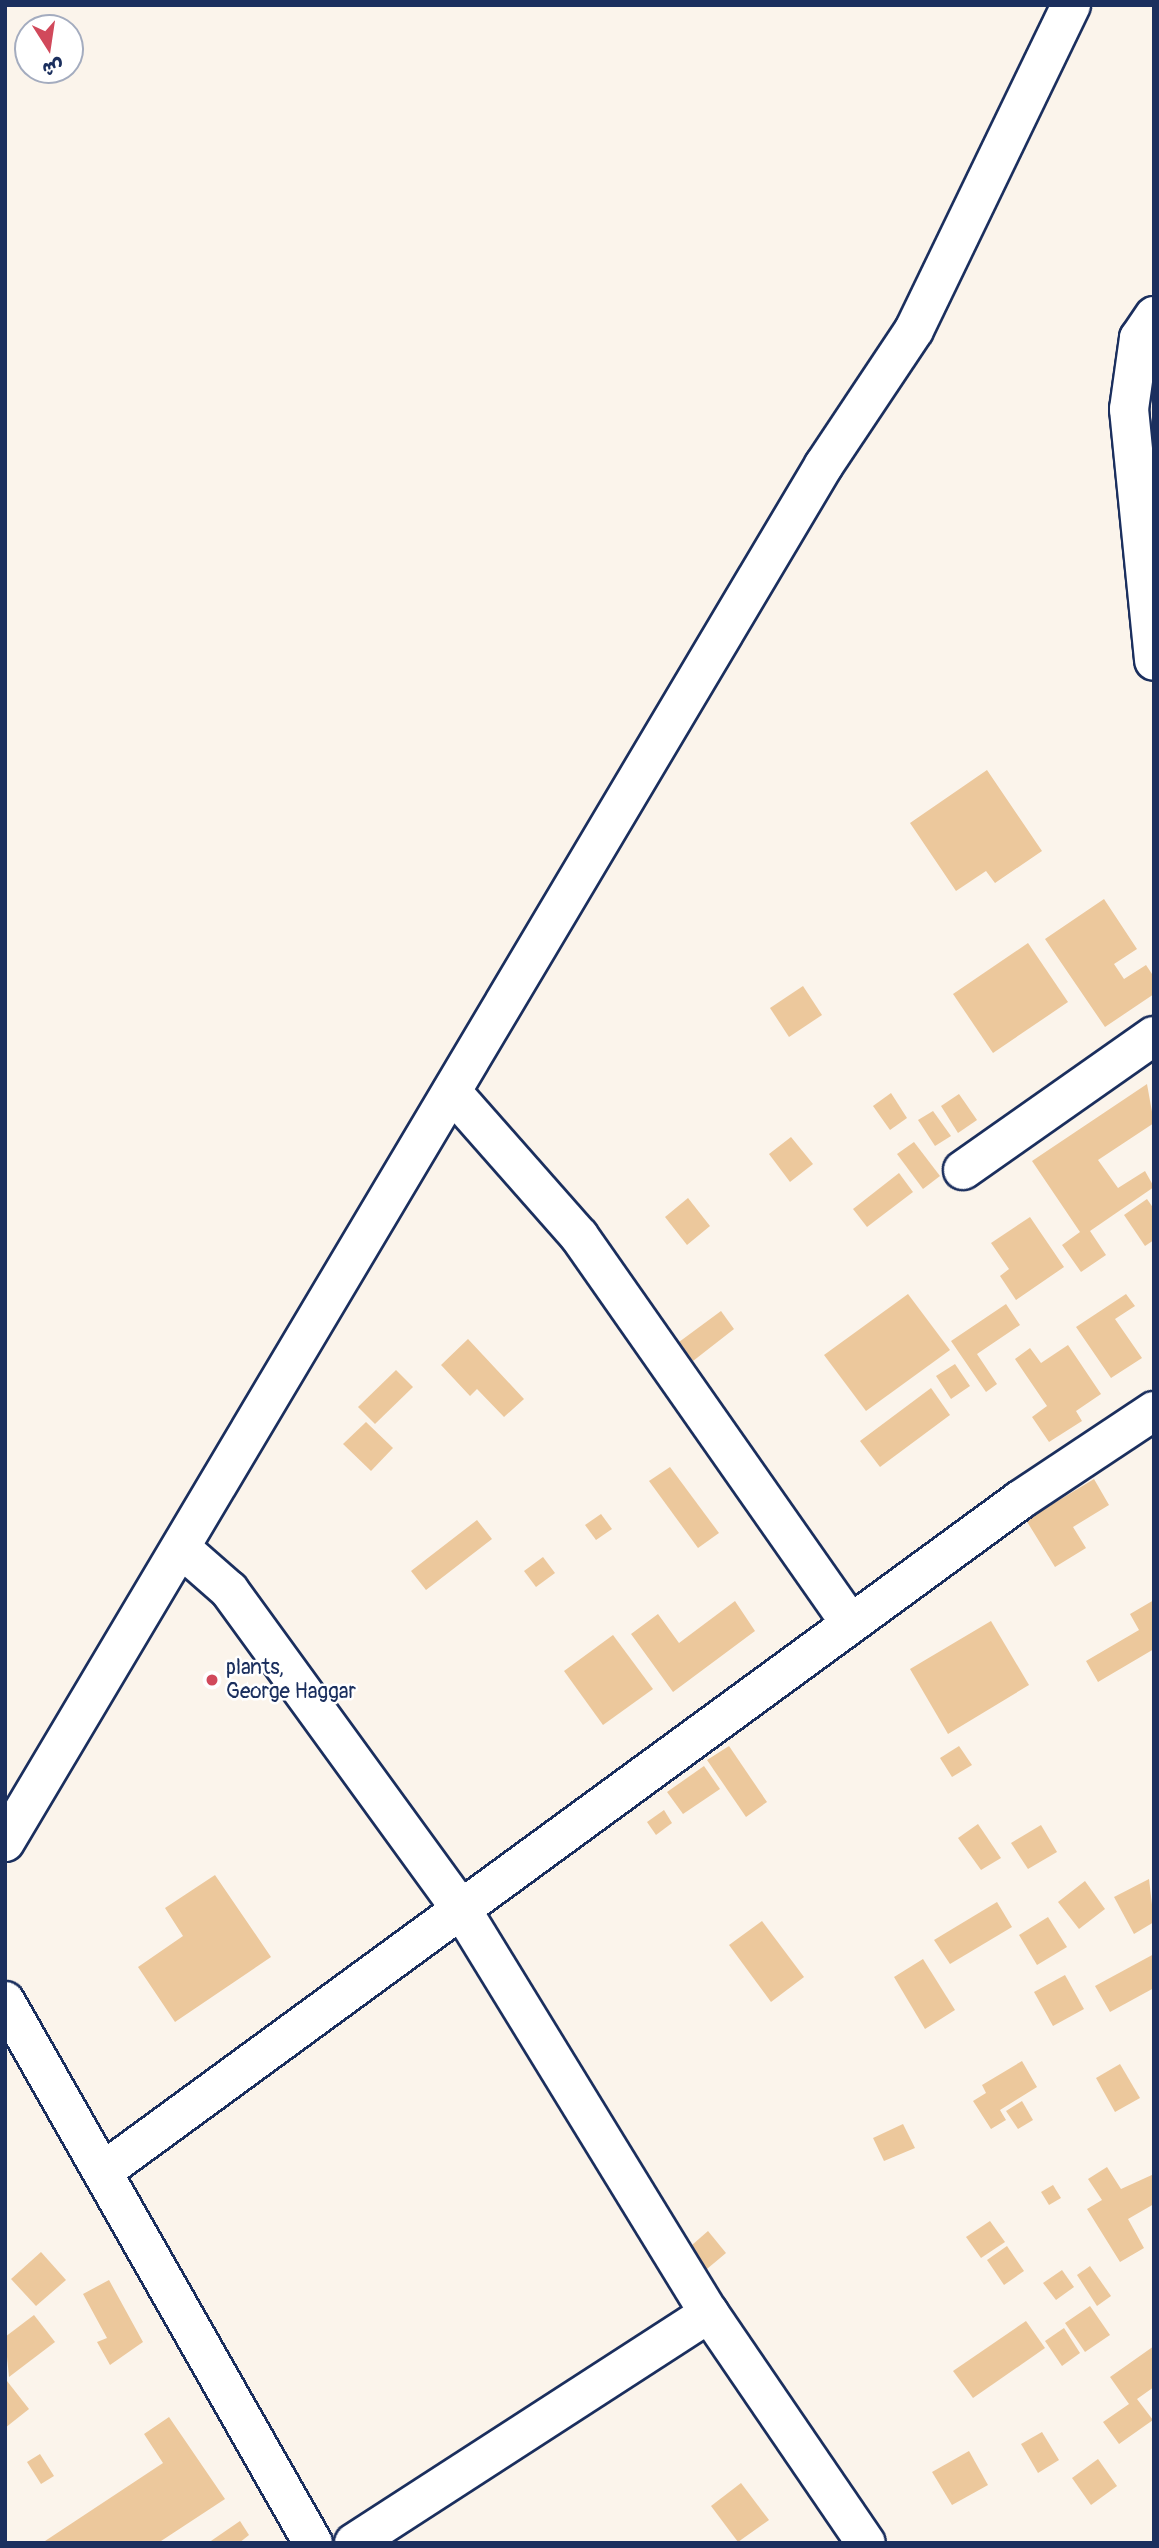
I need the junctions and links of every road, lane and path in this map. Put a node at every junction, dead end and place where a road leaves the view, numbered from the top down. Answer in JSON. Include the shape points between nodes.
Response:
{"nodes":[{"id":1,"x":1071,"y":5,"type":"edge"},
{"id":2,"x":1154,"y":316,"type":"edge"},
{"id":3,"x":1154,"y":661,"type":"edge"},
{"id":4,"x":1154,"y":1036,"type":"edge"},
{"id":5,"x":452,"y":1092,"type":"junction"},
{"id":6,"x":963,"y":1170,"type":"dead end"},
{"id":7,"x":1154,"y":1411,"type":"edge"},
{"id":8,"x":181,"y":1548,"type":"junction"},
{"id":9,"x":850,"y":1623,"type":"junction"},
{"id":10,"x":5,"y":1842,"type":"edge"},
{"id":11,"x":463,"y":1912,"type":"junction"},
{"id":12,"x":5,"y":2001,"type":"edge"},
{"id":13,"x":106,"y":2170,"type":"junction"},
{"id":14,"x":709,"y":2313,"type":"junction"},
{"id":15,"x":313,"y":2543,"type":"edge"},
{"id":16,"x":354,"y":2543,"type":"edge"},
{"id":17,"x":866,"y":2543,"type":"edge"}],
"edges":[{"from":1,"to":5,"type":"street","via":[[914,330],[824,465]]},
{"from":2,"to":3,"type":"street","via":[[1139,338],[1129,409]]},
{"from":4,"to":6,"type":"street"},
{"from":5,"to":8,"type":"street"},
{"from":5,"to":9,"type":"street","via":[[579,1236]]},
{"from":7,"to":9,"type":"street"},
{"from":8,"to":10,"type":"street"},
{"from":8,"to":11,"type":"street","via":[[229,1590]]},
{"from":9,"to":11,"type":"street"},
{"from":11,"to":13,"type":"street"},
{"from":11,"to":14,"type":"street"},
{"from":12,"to":13,"type":"street"},
{"from":13,"to":15,"type":"street"},
{"from":14,"to":16,"type":"street"},
{"from":14,"to":17,"type":"street"}]}
